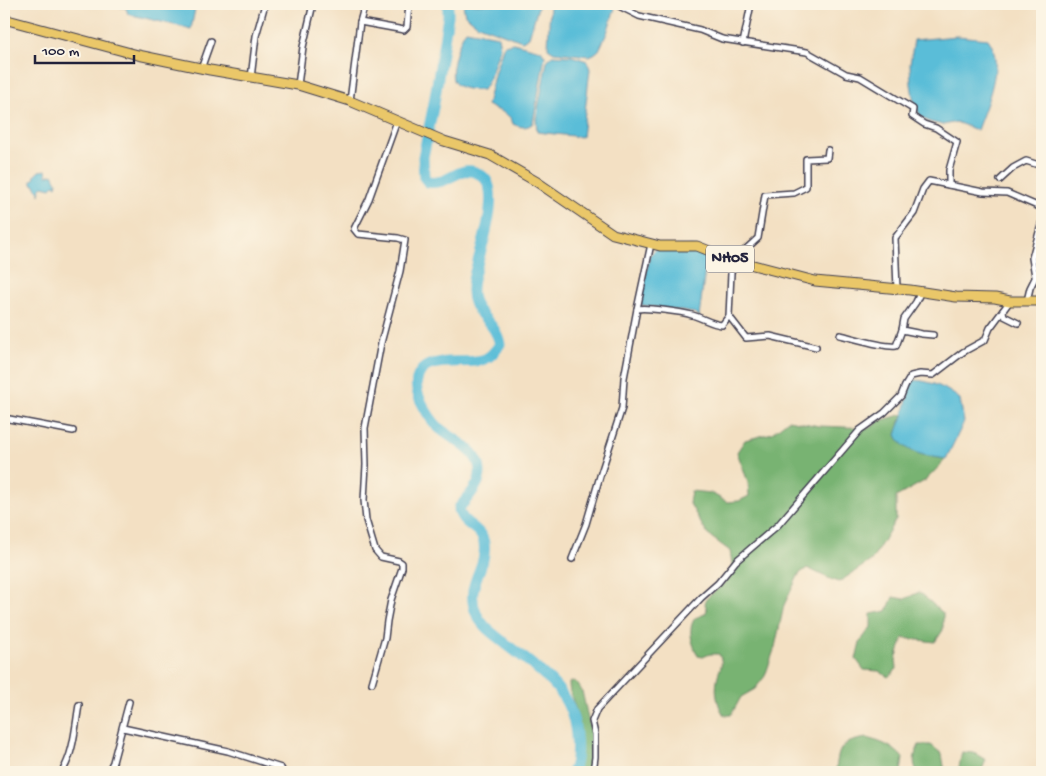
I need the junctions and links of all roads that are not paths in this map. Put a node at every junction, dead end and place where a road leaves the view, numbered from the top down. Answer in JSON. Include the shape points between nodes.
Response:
{"nodes":[{"id":1,"x":265,"y":4,"type":"edge"},
{"id":2,"x":313,"y":4,"type":"edge"},
{"id":3,"x":365,"y":4,"type":"edge"},
{"id":4,"x":409,"y":4,"type":"edge"},
{"id":5,"x":615,"y":4,"type":"edge"},
{"id":6,"x":751,"y":4,"type":"edge"},
{"id":7,"x":4,"y":19,"type":"edge"},
{"id":8,"x":360,"y":22,"type":"junction"},
{"id":9,"x":211,"y":41,"type":"dead end"},
{"id":10,"x":743,"y":43,"type":"junction"},
{"id":11,"x":201,"y":69,"type":"junction"},
{"id":12,"x":251,"y":78,"type":"junction"},
{"id":13,"x":298,"y":85,"type":"junction"},
{"id":14,"x":350,"y":101,"type":"junction"},
{"id":15,"x":397,"y":121,"type":"junction"},
{"id":16,"x":828,"y":150,"type":"dead end"},
{"id":17,"x":1042,"y":166,"type":"edge"},
{"id":18,"x":1000,"y":180,"type":"dead end"},
{"id":19,"x":949,"y":185,"type":"junction"},
{"id":20,"x":1042,"y":208,"type":"edge"},
{"id":21,"x":1042,"y":221,"type":"edge"},
{"id":22,"x":651,"y":244,"type":"junction"},
{"id":23,"x":734,"y":260,"type":"junction"},
{"id":24,"x":1042,"y":264,"type":"edge"},
{"id":25,"x":1035,"y":276,"type":"junction"},
{"id":26,"x":897,"y":289,"type":"junction"},
{"id":27,"x":921,"y":291,"type":"junction"},
{"id":28,"x":1010,"y":301,"type":"junction"},
{"id":29,"x":1027,"y":301,"type":"junction"},
{"id":30,"x":1042,"y":301,"type":"edge"},
{"id":31,"x":637,"y":309,"type":"junction"},
{"id":32,"x":1002,"y":310,"type":"junction"},
{"id":33,"x":729,"y":316,"type":"junction"},
{"id":34,"x":1018,"y":323,"type":"dead end"},
{"id":35,"x":902,"y":330,"type":"junction"},
{"id":36,"x":840,"y":335,"type":"dead end"},
{"id":37,"x":933,"y":335,"type":"dead end"},
{"id":38,"x":816,"y":346,"type":"dead end"},
{"id":39,"x":4,"y":418,"type":"edge"},
{"id":40,"x":73,"y":431,"type":"dead end"},
{"id":41,"x":572,"y":559,"type":"dead end"},
{"id":42,"x":372,"y":683,"type":"dead end"},
{"id":43,"x":129,"y":702,"type":"dead end"},
{"id":44,"x":79,"y":705,"type":"dead end"},
{"id":45,"x":123,"y":728,"type":"junction"},
{"id":46,"x":62,"y":772,"type":"edge"},
{"id":47,"x":108,"y":772,"type":"edge"},
{"id":48,"x":283,"y":772,"type":"edge"},
{"id":49,"x":593,"y":772,"type":"edge"}],
"edges":[{"from":1,"to":12,"type":"street","via":[[256,36]]},
{"from":2,"to":13,"type":"street"},
{"from":3,"to":8,"type":"street"},
{"from":4,"to":8,"type":"street","via":[[404,30]]},
{"from":5,"to":10,"type":"street","via":[[639,16]]},
{"from":6,"to":10,"type":"street"},
{"from":7,"to":11,"type":"main road","number":"NH05","via":[[138,56]]},
{"from":8,"to":14,"type":"street"},
{"from":9,"to":11,"type":"street"},
{"from":10,"to":19,"type":"street","via":[[807,52],[901,101],[912,109],[912,116],[957,142],[949,170]]},
{"from":11,"to":12,"type":"main road","number":"NH05"},
{"from":12,"to":13,"type":"main road","number":"NH05"},
{"from":13,"to":14,"type":"main road","number":"NH05"},
{"from":14,"to":15,"type":"main road","number":"NH05"},
{"from":15,"to":22,"type":"main road","number":"NH05","via":[[444,141],[490,155],[538,182],[612,234]]},
{"from":15,"to":42,"type":"street","via":[[369,199],[354,229],[358,234],[405,240],[365,428],[364,500],[369,531],[375,550],[381,557],[402,563]]},
{"from":16,"to":23,"type":"street","via":[[827,158],[806,159],[806,187],[794,193],[764,195],[758,238]]},
{"from":17,"to":18,"type":"street","via":[[1026,161]]},
{"from":19,"to":20,"type":"street","via":[[1007,193]]},
{"from":19,"to":26,"type":"street","via":[[929,181],[914,213],[895,238]]},
{"from":21,"to":25,"type":"street","via":[[1032,258]]},
{"from":22,"to":23,"type":"main road","number":"NH05","via":[[696,246]]},
{"from":22,"to":31,"type":"street"},
{"from":23,"to":26,"type":"main road","number":"NH05","via":[[815,281]]},
{"from":23,"to":33,"type":"street"},
{"from":24,"to":25,"type":"street"},
{"from":25,"to":29,"type":"street"},
{"from":26,"to":27,"type":"main road","number":"NH05"},
{"from":27,"to":28,"type":"main road","number":"NH05"},
{"from":27,"to":35,"type":"street","via":[[904,319]]},
{"from":28,"to":29,"type":"main road","number":"NH05"},
{"from":28,"to":32,"type":"street"},
{"from":29,"to":30,"type":"main road","number":"NH05"},
{"from":31,"to":33,"type":"street","via":[[676,311],[722,325]]},
{"from":31,"to":41,"type":"street","via":[[624,378],[622,408]]},
{"from":32,"to":34,"type":"street","via":[[1004,316]]},
{"from":32,"to":49,"type":"street","via":[[985,340],[933,375],[911,376],[901,396],[860,430],[778,525],[736,561],[597,709],[592,721],[595,741]]},
{"from":33,"to":38,"type":"street","via":[[746,338],[770,336]]},
{"from":35,"to":36,"type":"street","via":[[896,346],[889,347]]},
{"from":35,"to":37,"type":"street"},
{"from":39,"to":40,"type":"street"},
{"from":43,"to":45,"type":"street"},
{"from":44,"to":46,"type":"street","via":[[68,763]]},
{"from":45,"to":47,"type":"street"},
{"from":45,"to":48,"type":"street","via":[[246,756],[281,768]]}]}
